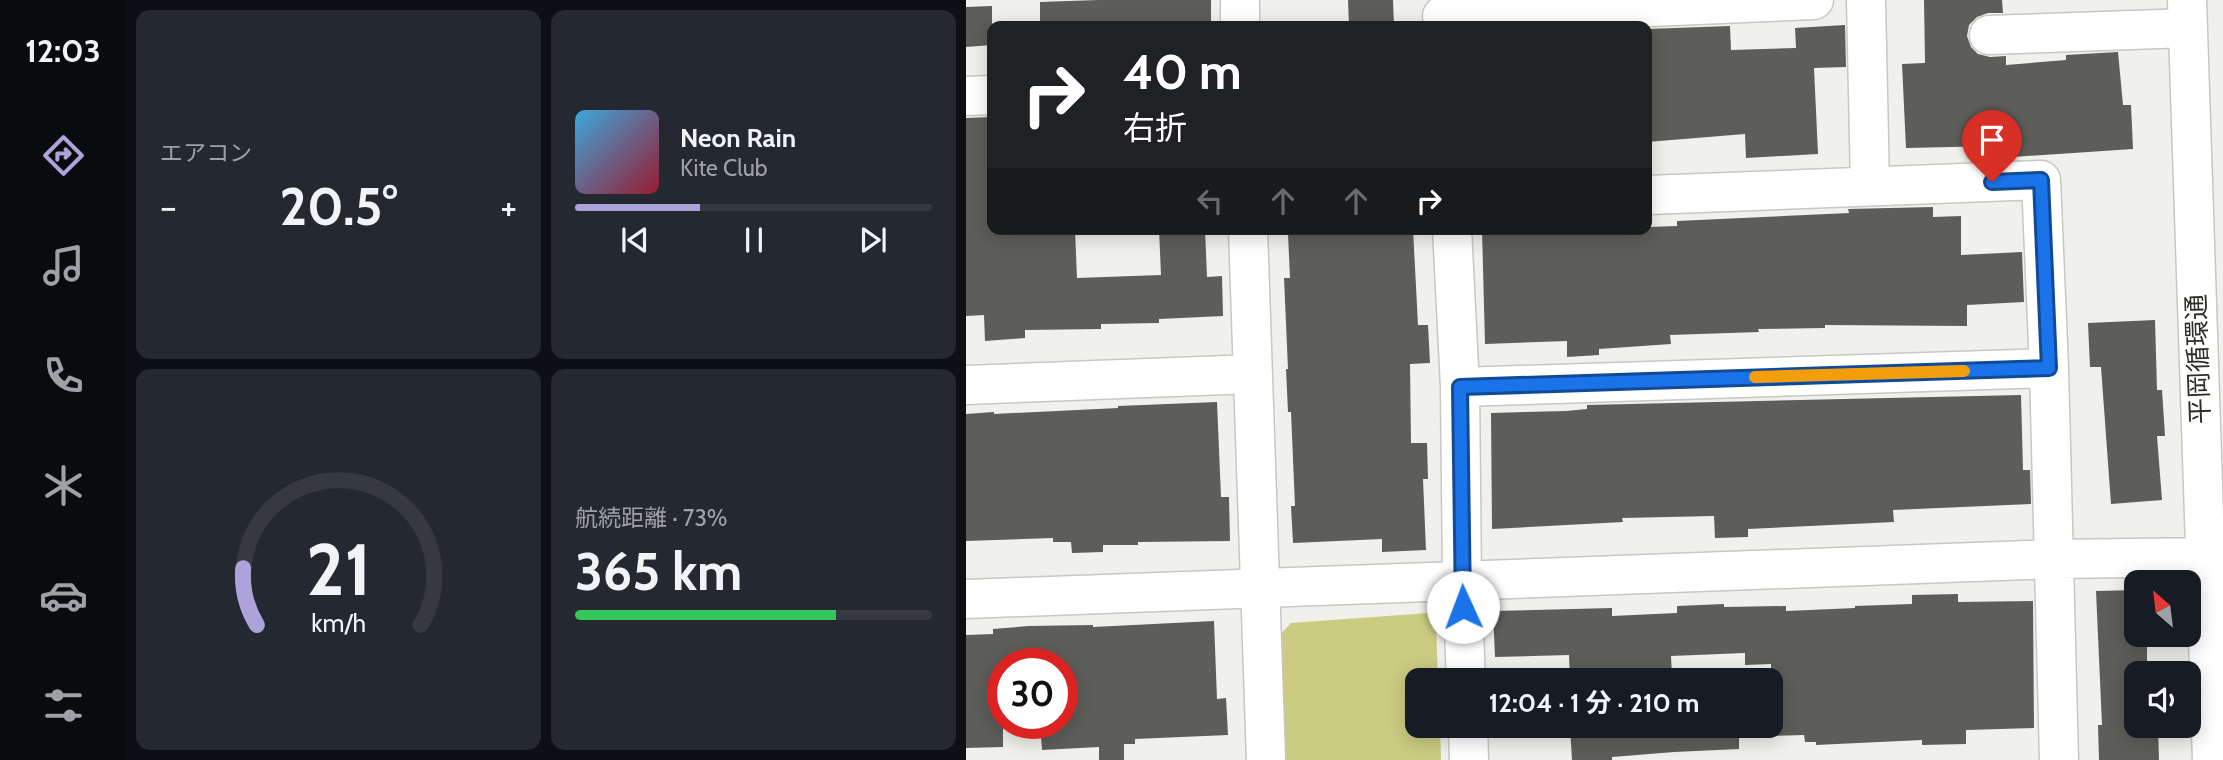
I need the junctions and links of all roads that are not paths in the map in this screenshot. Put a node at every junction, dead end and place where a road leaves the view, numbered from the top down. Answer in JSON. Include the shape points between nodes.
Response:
{"nodes":[{"id":1,"x":1240,"y":0,"type":"edge"},
{"id":2,"x":1814,"y":0,"type":"edge"},
{"id":3,"x":1866,"y":0,"type":"edge"},
{"id":4,"x":1442,"y":14,"type":"edge"},
{"id":5,"x":2187,"y":14,"type":"edge"},
{"id":6,"x":1240,"y":21,"type":"edge"},
{"id":7,"x":1989,"y":36,"type":"dead end"},
{"id":8,"x":987,"y":95,"type":"edge"},
{"id":9,"x":966,"y":96,"type":"edge"},
{"id":10,"x":1870,"y":186,"type":"junction"},
{"id":11,"x":1652,"y":195,"type":"edge"},
{"id":12,"x":2208,"y":197,"type":"edge"},
{"id":13,"x":1248,"y":235,"type":"edge"},
{"id":14,"x":1452,"y":235,"type":"edge"},
{"id":15,"x":2049,"y":368,"type":"junction"},
{"id":16,"x":1253,"y":374,"type":"junction"},
{"id":17,"x":966,"y":385,"type":"edge"},
{"id":18,"x":1460,"y":387,"type":"junction"},
{"id":19,"x":2211,"y":392,"type":"edge"},
{"id":20,"x":2205,"y":557,"type":"junction"},
{"id":21,"x":2055,"y":559,"type":"junction"},
{"id":22,"x":1462,"y":583,"type":"junction"},
{"id":23,"x":1259,"y":588,"type":"junction"},
{"id":24,"x":966,"y":600,"type":"edge"},
{"id":25,"x":1465,"y":668,"type":"edge"},
{"id":26,"x":1468,"y":738,"type":"edge"},
{"id":27,"x":1266,"y":760,"type":"edge"},
{"id":28,"x":1469,"y":760,"type":"edge"},
{"id":29,"x":2059,"y":760,"type":"edge"},
{"id":30,"x":2212,"y":760,"type":"edge"}],
"edges":[{"from":1,"to":6,"type":"street"},
{"from":2,"to":4,"type":"street"},
{"from":3,"to":10,"type":"street"},
{"from":5,"to":7,"type":"street"},
{"from":5,"to":12,"type":"street","name":"平岡循環通"},
{"from":8,"to":9,"type":"street"},
{"from":10,"to":11,"type":"street"},
{"from":10,"to":15,"type":"street","via":[[2041,180]]},
{"from":12,"to":19,"type":"street","name":"平岡循環通"},
{"from":13,"to":16,"type":"street"},
{"from":14,"to":18,"type":"street"},
{"from":15,"to":18,"type":"street"},
{"from":15,"to":21,"type":"street"},
{"from":16,"to":17,"type":"street"},
{"from":16,"to":23,"type":"street"},
{"from":18,"to":22,"type":"street"},
{"from":19,"to":20,"type":"street","name":"平岡循環通"},
{"from":20,"to":21,"type":"street"},
{"from":20,"to":30,"type":"street","name":"平岡循環通"},
{"from":21,"to":22,"type":"street"},
{"from":21,"to":29,"type":"street"},
{"from":22,"to":23,"type":"street"},
{"from":22,"to":25,"type":"street"},
{"from":23,"to":24,"type":"street"},
{"from":23,"to":27,"type":"street"},
{"from":26,"to":28,"type":"street"}]}
